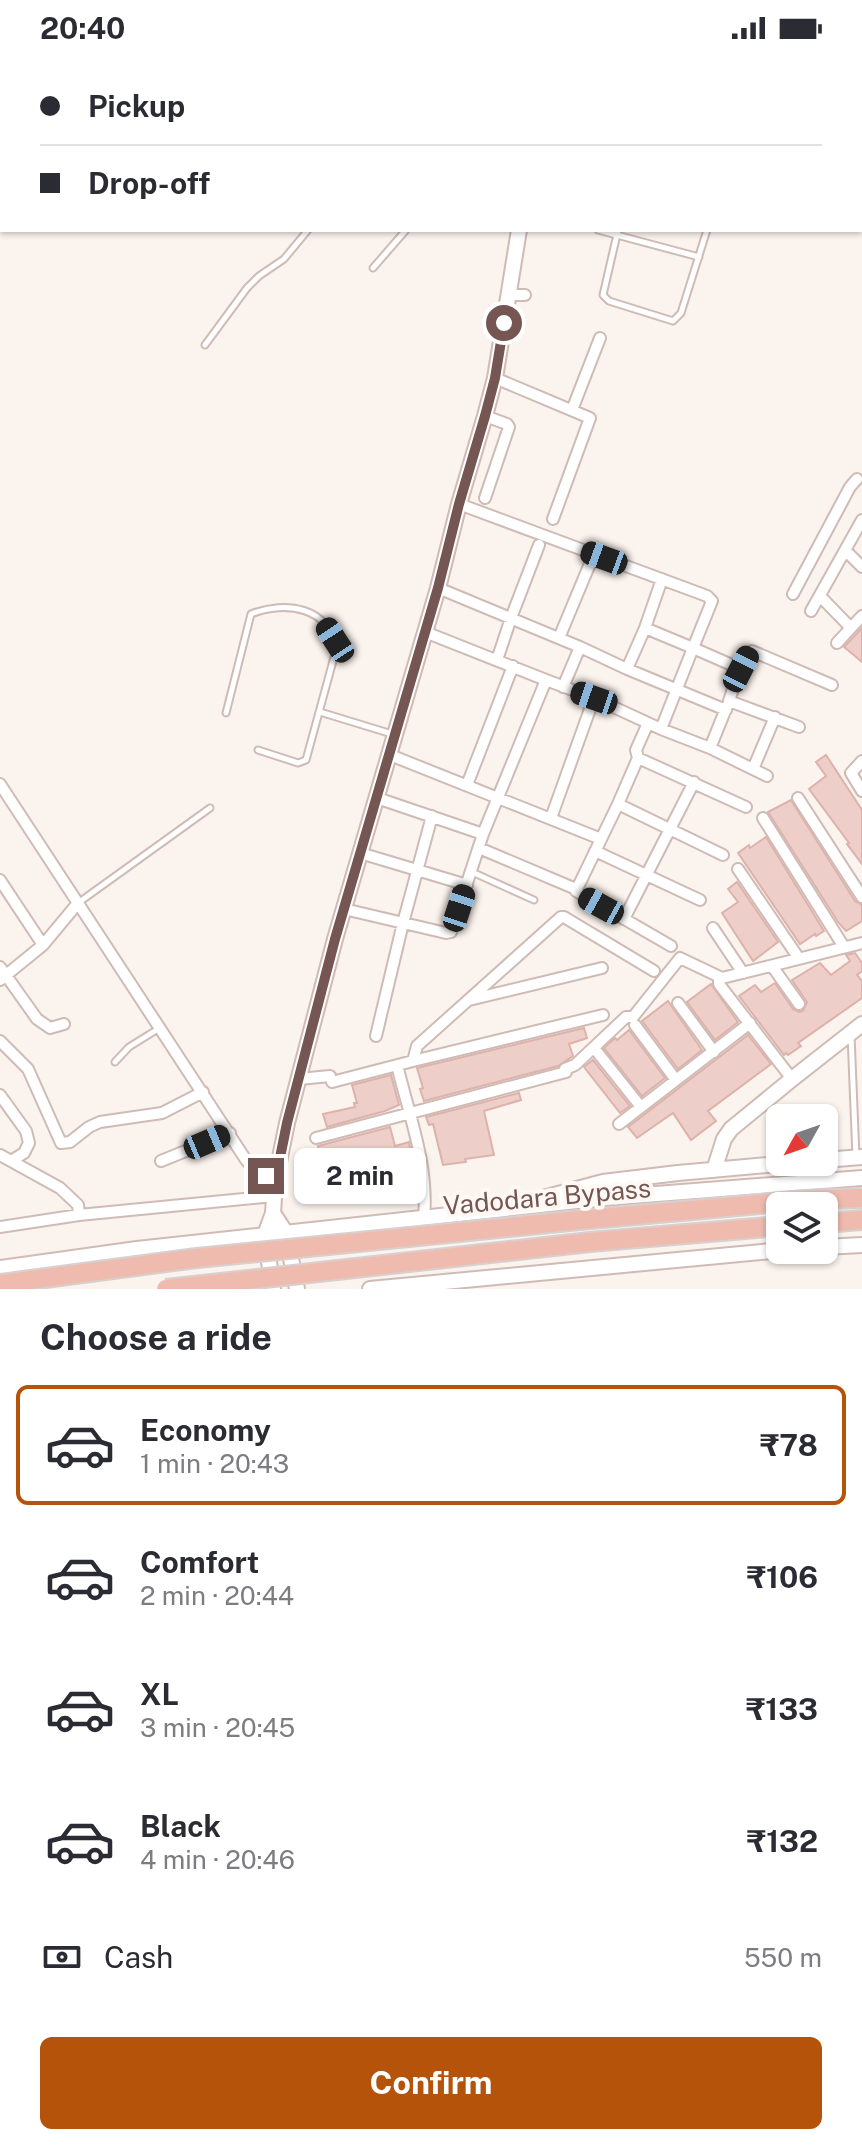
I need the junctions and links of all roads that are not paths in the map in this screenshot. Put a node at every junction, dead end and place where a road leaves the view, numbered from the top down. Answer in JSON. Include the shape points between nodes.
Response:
{"nodes":[{"id":1,"x":306,"y":232,"type":"edge"},
{"id":2,"x":404,"y":232,"type":"edge"},
{"id":3,"x":519,"y":232,"type":"edge"},
{"id":4,"x":617,"y":232,"type":"edge"},
{"id":5,"x":706,"y":232,"type":"edge"},
{"id":6,"x":699,"y":257,"type":"junction"},
{"id":7,"x":373,"y":268,"type":"dead end"},
{"id":8,"x":508,"y":295,"type":"junction"},
{"id":9,"x":525,"y":295,"type":"dead end"},
{"id":10,"x":600,"y":338,"type":"dead end"},
{"id":11,"x":205,"y":345,"type":"dead end"},
{"id":12,"x":495,"y":378,"type":"junction"},
{"id":13,"x":572,"y":410,"type":"junction"},
{"id":14,"x":485,"y":416,"type":"junction"},
{"id":15,"x":860,"y":479,"type":"edge"},
{"id":16,"x":485,"y":498,"type":"dead end"},
{"id":17,"x":459,"y":504,"type":"junction"},
{"id":18,"x":553,"y":519,"type":"dead end"},
{"id":19,"x":862,"y":520,"type":"edge"},
{"id":20,"x":539,"y":545,"type":"dead end"},
{"id":21,"x":845,"y":550,"type":"junction"},
{"id":22,"x":589,"y":566,"type":"dead end"},
{"id":23,"x":862,"y":567,"type":"edge"},
{"id":24,"x":662,"y":579,"type":"junction"},
{"id":25,"x":438,"y":588,"type":"junction"},
{"id":26,"x":793,"y":594,"type":"dead end"},
{"id":27,"x":820,"y":596,"type":"junction"},
{"id":28,"x":811,"y":611,"type":"dead end"},
{"id":29,"x":862,"y":616,"type":"edge"},
{"id":30,"x":511,"y":618,"type":"junction"},
{"id":31,"x":645,"y":628,"type":"junction"},
{"id":32,"x":851,"y":628,"type":"junction"},
{"id":33,"x":425,"y":632,"type":"junction"},
{"id":34,"x":559,"y":638,"type":"junction"},
{"id":35,"x":837,"y":643,"type":"dead end"},
{"id":36,"x":580,"y":647,"type":"junction"},
{"id":37,"x":693,"y":648,"type":"junction"},
{"id":38,"x":497,"y":660,"type":"junction"},
{"id":39,"x":513,"y":666,"type":"junction"},
{"id":40,"x":627,"y":669,"type":"junction"},
{"id":41,"x":741,"y":669,"type":"junction"},
{"id":42,"x":546,"y":680,"type":"junction"},
{"id":43,"x":832,"y":685,"type":"dead end"},
{"id":44,"x":563,"y":687,"type":"junction"},
{"id":45,"x":678,"y":688,"type":"junction"},
{"id":46,"x":594,"y":698,"type":"junction"},
{"id":47,"x":728,"y":705,"type":"junction"},
{"id":48,"x":320,"y":712,"type":"junction"},
{"id":49,"x":226,"y":713,"type":"dead end"},
{"id":50,"x":775,"y":717,"type":"junction"},
{"id":51,"x":648,"y":723,"type":"junction"},
{"id":52,"x":799,"y":727,"type":"dead end"},
{"id":53,"x":661,"y":729,"type":"junction"},
{"id":54,"x":395,"y":735,"type":"junction"},
{"id":55,"x":710,"y":748,"type":"junction"},
{"id":56,"x":258,"y":750,"type":"dead end"},
{"id":57,"x":390,"y":755,"type":"junction"},
{"id":58,"x":638,"y":758,"type":"junction"},
{"id":59,"x":862,"y":761,"type":"edge"},
{"id":60,"x":753,"y":769,"type":"junction"},
{"id":61,"x":767,"y":776,"type":"dead end"},
{"id":62,"x":694,"y":782,"type":"junction"},
{"id":63,"x":0,"y":784,"type":"edge"},
{"id":64,"x":467,"y":785,"type":"junction"},
{"id":65,"x":862,"y":791,"type":"edge"},
{"id":66,"x":377,"y":798,"type":"junction"},
{"id":67,"x":497,"y":798,"type":"junction"},
{"id":68,"x":798,"y":798,"type":"dead end"},
{"id":69,"x":618,"y":804,"type":"junction"},
{"id":70,"x":746,"y":807,"type":"dead end"},
{"id":71,"x":210,"y":808,"type":"dead end"},
{"id":72,"x":432,"y":816,"type":"junction"},
{"id":73,"x":551,"y":818,"type":"junction"},
{"id":74,"x":763,"y":818,"type":"dead end"},
{"id":75,"x":670,"y":830,"type":"junction"},
{"id":76,"x":483,"y":834,"type":"junction"},
{"id":77,"x":601,"y":839,"type":"junction"},
{"id":78,"x":479,"y":848,"type":"junction"},
{"id":79,"x":595,"y":851,"type":"junction"},
{"id":80,"x":360,"y":853,"type":"junction"},
{"id":81,"x":723,"y":855,"type":"dead end"},
{"id":82,"x":738,"y":869,"type":"dead end"},
{"id":83,"x":417,"y":871,"type":"junction"},
{"id":84,"x":471,"y":872,"type":"junction"},
{"id":85,"x":647,"y":875,"type":"junction"},
{"id":86,"x":0,"y":880,"type":"edge"},
{"id":87,"x":467,"y":885,"type":"junction"},
{"id":88,"x":576,"y":889,"type":"junction"},
{"id":89,"x":862,"y":897,"type":"edge"},
{"id":90,"x":534,"y":900,"type":"dead end"},
{"id":91,"x":700,"y":900,"type":"dead end"},
{"id":92,"x":78,"y":903,"type":"junction"},
{"id":93,"x":344,"y":909,"type":"junction"},
{"id":94,"x":624,"y":919,"type":"junction"},
{"id":95,"x":403,"y":923,"type":"junction"},
{"id":96,"x":713,"y":928,"type":"dead end"},
{"id":97,"x":862,"y":943,"type":"edge"},
{"id":98,"x":43,"y":945,"type":"junction"},
{"id":99,"x":671,"y":946,"type":"dead end"},
{"id":100,"x":844,"y":947,"type":"junction"},
{"id":101,"x":798,"y":957,"type":"junction"},
{"id":102,"x":772,"y":966,"type":"junction"},
{"id":103,"x":602,"y":968,"type":"dead end"},
{"id":104,"x":654,"y":971,"type":"dead end"},
{"id":105,"x":743,"y":973,"type":"junction"},
{"id":106,"x":2,"y":974,"type":"edge"},
{"id":107,"x":722,"y":978,"type":"junction"},
{"id":108,"x":467,"y":1001,"type":"junction"},
{"id":109,"x":678,"y":1003,"type":"dead end"},
{"id":110,"x":799,"y":1004,"type":"dead end"},
{"id":111,"x":603,"y":1015,"type":"dead end"},
{"id":112,"x":750,"y":1023,"type":"junction"},
{"id":113,"x":64,"y":1024,"type":"dead end"},
{"id":114,"x":635,"y":1025,"type":"dead end"},
{"id":115,"x":161,"y":1028,"type":"junction"},
{"id":116,"x":856,"y":1028,"type":"edge"},
{"id":117,"x":376,"y":1036,"type":"dead end"},
{"id":118,"x":0,"y":1041,"type":"edge"},
{"id":119,"x":714,"y":1052,"type":"junction"},
{"id":120,"x":598,"y":1053,"type":"dead end"},
{"id":121,"x":413,"y":1061,"type":"junction"},
{"id":122,"x":115,"y":1062,"type":"dead end"},
{"id":123,"x":397,"y":1065,"type":"junction"},
{"id":124,"x":299,"y":1079,"type":"junction"},
{"id":125,"x":792,"y":1079,"type":"junction"},
{"id":126,"x":676,"y":1080,"type":"junction"},
{"id":127,"x":203,"y":1092,"type":"junction"},
{"id":128,"x":0,"y":1095,"type":"edge"},
{"id":129,"x":641,"y":1107,"type":"junction"},
{"id":130,"x":409,"y":1112,"type":"junction"},
{"id":131,"x":619,"y":1124,"type":"dead end"},
{"id":132,"x":230,"y":1133,"type":"junction"},
{"id":133,"x":316,"y":1138,"type":"dead end"},
{"id":134,"x":0,"y":1155,"type":"edge"},
{"id":135,"x":859,"y":1158,"type":"edge"},
{"id":136,"x":838,"y":1159,"type":"edge"},
{"id":137,"x":11,"y":1161,"type":"junction"},
{"id":138,"x":161,"y":1161,"type":"dead end"},
{"id":139,"x":766,"y":1165,"type":"edge"},
{"id":140,"x":714,"y":1170,"type":"junction"},
{"id":141,"x":862,"y":1178,"type":"edge"},
{"id":142,"x":275,"y":1189,"type":"junction"},
{"id":143,"x":862,"y":1198,"type":"edge"},
{"id":144,"x":500,"y":1210,"type":"junction"},
{"id":145,"x":273,"y":1213,"type":"junction"},
{"id":146,"x":79,"y":1215,"type":"junction"},
{"id":147,"x":424,"y":1218,"type":"junction"},
{"id":148,"x":862,"y":1220,"type":"edge"},
{"id":149,"x":838,"y":1222,"type":"edge"},
{"id":150,"x":0,"y":1227,"type":"edge"},
{"id":151,"x":766,"y":1227,"type":"edge"},
{"id":152,"x":286,"y":1233,"type":"junction"},
{"id":153,"x":265,"y":1235,"type":"junction"},
{"id":154,"x":862,"y":1245,"type":"edge"},
{"id":155,"x":838,"y":1246,"type":"edge"},
{"id":156,"x":766,"y":1252,"type":"edge"},
{"id":157,"x":0,"y":1268,"type":"edge"},
{"id":158,"x":0,"y":1284,"type":"edge"},
{"id":159,"x":166,"y":1289,"type":"edge"},
{"id":160,"x":273,"y":1289,"type":"edge"},
{"id":161,"x":297,"y":1289,"type":"edge"},
{"id":162,"x":370,"y":1289,"type":"edge"}],
"edges":[{"from":1,"to":11,"type":"lane","via":[[284,259],[247,288]]},
{"from":2,"to":7,"type":"lane"},
{"from":3,"to":8,"type":"street"},
{"from":4,"to":6,"type":"lane"},
{"from":4,"to":6,"type":"lane","via":[[603,295],[673,321],[681,313]]},
{"from":5,"to":6,"type":"lane"},
{"from":8,"to":9,"type":"street"},
{"from":8,"to":12,"type":"street"},
{"from":10,"to":13,"type":"street"},
{"from":12,"to":13,"type":"street"},
{"from":12,"to":14,"type":"street"},
{"from":13,"to":18,"type":"street","via":[[590,419]]},
{"from":14,"to":16,"type":"street","via":[[509,427]]},
{"from":14,"to":17,"type":"street"},
{"from":15,"to":26,"type":"street","via":[[850,487]]},
{"from":17,"to":24,"type":"street"},
{"from":17,"to":25,"type":"street"},
{"from":19,"to":21,"type":"street"},
{"from":20,"to":30,"type":"street"},
{"from":21,"to":23,"type":"street"},
{"from":21,"to":27,"type":"street"},
{"from":22,"to":34,"type":"street"},
{"from":24,"to":31,"type":"street"},
{"from":24,"to":37,"type":"street","via":[[712,601]]},
{"from":25,"to":30,"type":"street"},
{"from":25,"to":33,"type":"street"},
{"from":27,"to":28,"type":"street"},
{"from":27,"to":32,"type":"street"},
{"from":29,"to":32,"type":"street"},
{"from":30,"to":34,"type":"street"},
{"from":30,"to":38,"type":"street"},
{"from":31,"to":37,"type":"street"},
{"from":31,"to":40,"type":"street"},
{"from":32,"to":35,"type":"street"},
{"from":33,"to":38,"type":"street"},
{"from":33,"to":54,"type":"street"},
{"from":34,"to":36,"type":"street"},
{"from":36,"to":40,"type":"street"},
{"from":36,"to":44,"type":"street"},
{"from":37,"to":41,"type":"street"},
{"from":37,"to":45,"type":"street"},
{"from":38,"to":39,"type":"street"},
{"from":39,"to":42,"type":"street"},
{"from":39,"to":64,"type":"street"},
{"from":40,"to":45,"type":"street"},
{"from":41,"to":43,"type":"street","via":[[752,651]]},
{"from":41,"to":47,"type":"street"},
{"from":42,"to":44,"type":"street"},
{"from":42,"to":67,"type":"street"},
{"from":44,"to":46,"type":"street"},
{"from":45,"to":47,"type":"street"},
{"from":45,"to":53,"type":"street"},
{"from":46,"to":51,"type":"street"},
{"from":46,"to":73,"type":"street"},
{"from":47,"to":50,"type":"street"},
{"from":47,"to":55,"type":"street"},
{"from":48,"to":49,"type":"lane","via":[[335,640],[312,613],[290,606],[249,617]]},
{"from":48,"to":54,"type":"lane"},
{"from":48,"to":56,"type":"lane","via":[[303,762]]},
{"from":50,"to":52,"type":"street"},
{"from":50,"to":60,"type":"street"},
{"from":51,"to":53,"type":"street"},
{"from":51,"to":58,"type":"street","via":[[636,750]]},
{"from":53,"to":55,"type":"street"},
{"from":54,"to":57,"type":"street"},
{"from":55,"to":60,"type":"street"},
{"from":57,"to":64,"type":"street"},
{"from":57,"to":66,"type":"street"},
{"from":58,"to":62,"type":"street"},
{"from":58,"to":69,"type":"street"},
{"from":59,"to":65,"type":"street","via":[[851,773]]},
{"from":60,"to":61,"type":"street"},
{"from":62,"to":70,"type":"street"},
{"from":62,"to":75,"type":"street"},
{"from":63,"to":92,"type":"street"},
{"from":64,"to":67,"type":"street"},
{"from":66,"to":72,"type":"street"},
{"from":66,"to":80,"type":"street"},
{"from":67,"to":73,"type":"street"},
{"from":67,"to":76,"type":"street"},
{"from":68,"to":89,"type":"street"},
{"from":69,"to":75,"type":"street"},
{"from":69,"to":77,"type":"street"},
{"from":71,"to":92,"type":"lane"},
{"from":72,"to":76,"type":"street"},
{"from":72,"to":83,"type":"street"},
{"from":73,"to":77,"type":"street"},
{"from":74,"to":100,"type":"street"},
{"from":75,"to":81,"type":"street"},
{"from":75,"to":85,"type":"street"},
{"from":76,"to":78,"type":"street"},
{"from":77,"to":79,"type":"street"},
{"from":78,"to":84,"type":"street"},
{"from":78,"to":88,"type":"street"},
{"from":79,"to":85,"type":"street"},
{"from":79,"to":88,"type":"street"},
{"from":80,"to":83,"type":"street"},
{"from":80,"to":93,"type":"street"},
{"from":82,"to":101,"type":"street"},
{"from":83,"to":87,"type":"street"},
{"from":83,"to":95,"type":"street"},
{"from":84,"to":87,"type":"street"},
{"from":84,"to":90,"type":"lane"},
{"from":85,"to":91,"type":"street"},
{"from":85,"to":94,"type":"street"},
{"from":86,"to":98,"type":"street"},
{"from":87,"to":95,"type":"street","via":[[451,932]]},
{"from":88,"to":94,"type":"street"},
{"from":92,"to":98,"type":"street"},
{"from":92,"to":115,"type":"street"},
{"from":93,"to":95,"type":"street"},
{"from":93,"to":124,"type":"street"},
{"from":94,"to":99,"type":"street"},
{"from":95,"to":117,"type":"street"},
{"from":96,"to":105,"type":"street"},
{"from":97,"to":100,"type":"street"},
{"from":98,"to":106,"type":"street"},
{"from":100,"to":101,"type":"street"},
{"from":101,"to":102,"type":"street"},
{"from":102,"to":105,"type":"street"},
{"from":102,"to":110,"type":"street"},
{"from":103,"to":108,"type":"street"},
{"from":104,"to":108,"type":"street","via":[[561,917]]},
{"from":105,"to":107,"type":"street"},
{"from":106,"to":113,"type":"street","via":[[43,1024]]},
{"from":107,"to":112,"type":"street","via":[[719,984]]},
{"from":107,"to":130,"type":"street","via":[[680,958],[633,1017],[626,1017],[575,1065]]},
{"from":108,"to":121,"type":"street","via":[[417,1046]]},
{"from":109,"to":119,"type":"street"},
{"from":111,"to":121,"type":"street"},
{"from":112,"to":119,"type":"street"},
{"from":112,"to":125,"type":"street"},
{"from":114,"to":126,"type":"street"},
{"from":115,"to":122,"type":"lane"},
{"from":115,"to":127,"type":"street"},
{"from":116,"to":125,"type":"street"},
{"from":116,"to":135,"type":"lane"},
{"from":118,"to":127,"type":"street","via":[[28,1069],[61,1143],[100,1122],[162,1113]]},
{"from":119,"to":126,"type":"street"},
{"from":120,"to":129,"type":"street"},
{"from":121,"to":123,"type":"street"},
{"from":123,"to":124,"type":"street","via":[[331,1079]]},
{"from":123,"to":130,"type":"street"},
{"from":124,"to":142,"type":"street"},
{"from":125,"to":140,"type":"street","via":[[731,1129]]},
{"from":126,"to":129,"type":"street"},
{"from":127,"to":132,"type":"street"},
{"from":128,"to":137,"type":"street","via":[[29,1143]]},
{"from":129,"to":131,"type":"street"},
{"from":130,"to":133,"type":"street"},
{"from":130,"to":147,"type":"street","via":[[426,1183]]},
{"from":132,"to":138,"type":"street"},
{"from":132,"to":142,"type":"street","via":[[246,1160]]},
{"from":134,"to":137,"type":"street"},
{"from":135,"to":136,"type":"street"},
{"from":137,"to":146,"type":"street","via":[[60,1188],[78,1205]]},
{"from":139,"to":140,"type":"street"},
{"from":140,"to":144,"type":"street","via":[[603,1182]]},
{"from":141,"to":144,"type":"street"},
{"from":142,"to":145,"type":"street"},
{"from":142,"to":146,"type":"street"},
{"from":143,"to":158,"type":"highway","name":"Vadodara Bypass","bridge":true,"via":[[243,1253]]},
{"from":144,"to":147,"type":"street"},
{"from":145,"to":152,"type":"street"},
{"from":145,"to":153,"type":"street"},
{"from":146,"to":150,"type":"street"},
{"from":147,"to":152,"type":"street"},
{"from":148,"to":149,"type":"highway"},
{"from":151,"to":159,"type":"highway","name":"Vadodara Bypass","bridge":true},
{"from":152,"to":153,"type":"street"},
{"from":152,"to":161,"type":"street"},
{"from":153,"to":157,"type":"street"},
{"from":153,"to":160,"type":"street"},
{"from":154,"to":155,"type":"street"},
{"from":156,"to":162,"type":"street"}]}
